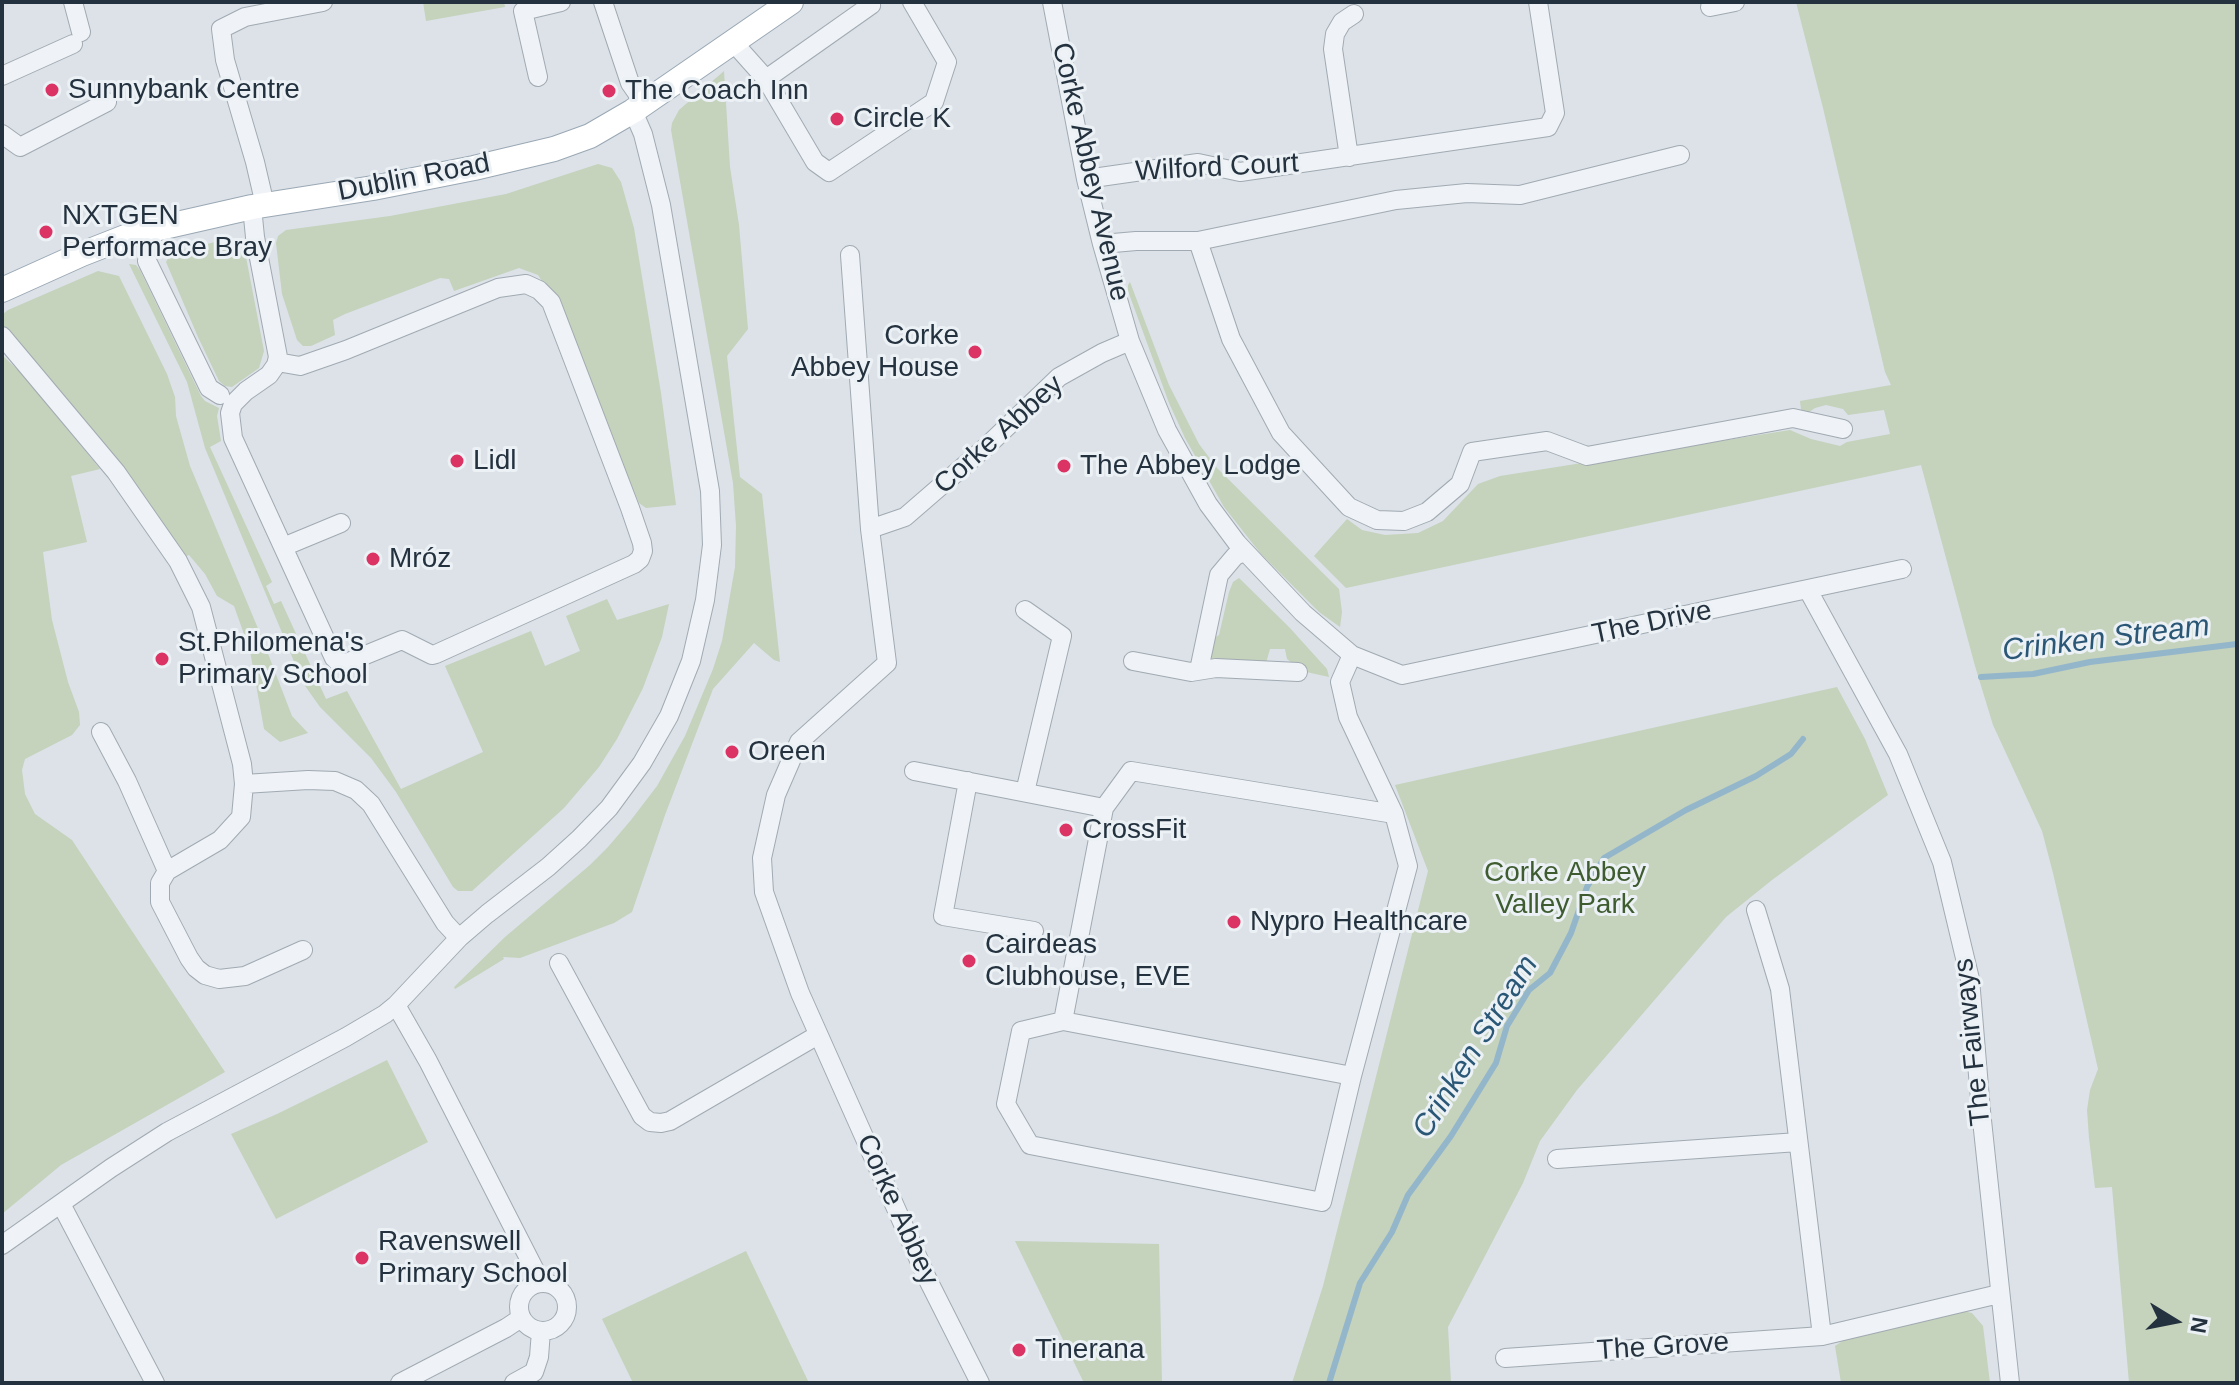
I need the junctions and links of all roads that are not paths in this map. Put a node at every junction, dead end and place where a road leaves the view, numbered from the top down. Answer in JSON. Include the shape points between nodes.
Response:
{"nodes":[{"id":1,"x":73,"y":2,"type":"edge"},
{"id":2,"x":323,"y":2,"type":"edge"},
{"id":3,"x":561,"y":2,"type":"edge"},
{"id":4,"x":624,"y":2,"type":"edge"},
{"id":5,"x":791,"y":2,"type":"edge"},
{"id":6,"x":912,"y":2,"type":"edge"},
{"id":7,"x":1052,"y":2,"type":"edge"},
{"id":8,"x":1538,"y":2,"type":"edge"},
{"id":9,"x":1735,"y":2,"type":"edge"},
{"id":10,"x":876,"y":3,"type":"edge"},
{"id":11,"x":1710,"y":7,"type":"dead end"},
{"id":12,"x":605,"y":8,"type":"edge"},
{"id":13,"x":1354,"y":14,"type":"dead end"},
{"id":14,"x":733,"y":42,"type":"junction"},
{"id":15,"x":2,"y":76,"type":"edge"},
{"id":16,"x":538,"y":77,"type":"dead end"},
{"id":17,"x":766,"y":79,"type":"junction"},
{"id":18,"x":107,"y":102,"type":"dead end"},
{"id":19,"x":638,"y":107,"type":"junction"},
{"id":20,"x":2,"y":134,"type":"edge"},
{"id":21,"x":1680,"y":155,"type":"dead end"},
{"id":22,"x":1349,"y":157,"type":"junction"},
{"id":23,"x":1086,"y":179,"type":"junction"},
{"id":24,"x":258,"y":206,"type":"junction"},
{"id":25,"x":1198,"y":241,"type":"junction"},
{"id":26,"x":1102,"y":244,"type":"junction"},
{"id":27,"x":850,"y":255,"type":"dead end"},
{"id":28,"x":147,"y":261,"type":"dead end"},
{"id":29,"x":4,"y":287,"type":"edge"},
{"id":30,"x":2,"y":336,"type":"edge"},
{"id":31,"x":1130,"y":341,"type":"junction"},
{"id":32,"x":277,"y":362,"type":"junction"},
{"id":33,"x":220,"y":395,"type":"dead end"},
{"id":34,"x":1843,"y":429,"type":"dead end"},
{"id":35,"x":341,"y":523,"type":"dead end"},
{"id":36,"x":870,"y":529,"type":"junction"},
{"id":37,"x":283,"y":547,"type":"junction"},
{"id":38,"x":1244,"y":552,"type":"junction"},
{"id":39,"x":1902,"y":569,"type":"dead end"},
{"id":40,"x":1808,"y":590,"type":"junction"},
{"id":41,"x":1025,"y":610,"type":"dead end"},
{"id":42,"x":1352,"y":655,"type":"junction"},
{"id":43,"x":1133,"y":661,"type":"dead end"},
{"id":44,"x":1199,"y":670,"type":"junction"},
{"id":45,"x":1298,"y":672,"type":"dead end"},
{"id":46,"x":1402,"y":675,"type":"joint"},
{"id":47,"x":101,"y":732,"type":"dead end"},
{"id":48,"x":914,"y":771,"type":"dead end"},
{"id":49,"x":968,"y":781,"type":"junction"},
{"id":50,"x":244,"y":784,"type":"junction"},
{"id":51,"x":1025,"y":792,"type":"junction"},
{"id":52,"x":1104,"y":808,"type":"junction"},
{"id":53,"x":1394,"y":814,"type":"junction"},
{"id":54,"x":167,"y":871,"type":"junction"},
{"id":55,"x":1756,"y":910,"type":"dead end"},
{"id":56,"x":1034,"y":931,"type":"dead end"},
{"id":57,"x":459,"y":938,"type":"junction"},
{"id":58,"x":303,"y":950,"type":"dead end"},
{"id":59,"x":559,"y":963,"type":"dead end"},
{"id":60,"x":396,"y":1005,"type":"junction"},
{"id":61,"x":1063,"y":1021,"type":"junction"},
{"id":62,"x":818,"y":1035,"type":"junction"},
{"id":63,"x":1352,"y":1076,"type":"junction"},
{"id":64,"x":1798,"y":1142,"type":"junction"},
{"id":65,"x":1557,"y":1159,"type":"dead end"},
{"id":66,"x":61,"y":1204,"type":"junction"},
{"id":67,"x":2,"y":1245,"type":"edge"},
{"id":68,"x":541,"y":1282,"type":"junction"},
{"id":69,"x":1999,"y":1294,"type":"junction"},
{"id":70,"x":521,"y":1318,"type":"junction"},
{"id":71,"x":541,"y":1331,"type":"junction"},
{"id":72,"x":1822,"y":1336,"type":"junction"},
{"id":73,"x":1505,"y":1358,"type":"dead end"},
{"id":74,"x":536,"y":1377,"type":"edge"},
{"id":75,"x":155,"y":1383,"type":"edge"},
{"id":76,"x":400,"y":1383,"type":"edge"},
{"id":77,"x":514,"y":1383,"type":"edge"},
{"id":78,"x":980,"y":1383,"type":"edge"},
{"id":79,"x":2010,"y":1383,"type":"edge"}],
"edges":[{"from":1,"to":15,"type":"street","via":[[77,38]]},
{"from":2,"to":24,"type":"street","via":[[245,17],[221,29],[255,162]]},
{"from":3,"to":16,"type":"street","via":[[523,11]]},
{"from":4,"to":12,"type":"street"},
{"from":5,"to":14,"type":"main road","name":"Dublin Road"},
{"from":6,"to":17,"type":"street","via":[[947,62],[934,102],[829,172],[815,162]]},
{"from":7,"to":23,"type":"street","name":"Corke Abbey Avenue"},
{"from":8,"to":22,"type":"street","name":"Wilford Court","via":[[1555,113],[1548,127]]},
{"from":9,"to":11,"type":"street"},
{"from":10,"to":17,"type":"street"},
{"from":12,"to":19,"type":"street"},
{"from":13,"to":22,"type":"street","via":[[1342,22],[1333,49]]},
{"from":14,"to":17,"type":"street"},
{"from":14,"to":19,"type":"main road","name":"Dublin Road"},
{"from":18,"to":20,"type":"street","via":[[20,147]]},
{"from":19,"to":24,"type":"main road","name":"Dublin Road","via":[[590,136],[554,149]]},
{"from":19,"to":57,"type":"street","via":[[661,205],[710,491],[712,545],[705,600],[691,661],[642,763],[579,839]]},
{"from":21,"to":25,"type":"street","via":[[1520,195],[1467,193],[1396,200]]},
{"from":22,"to":23,"type":"street","name":"Wilford Court","via":[[1240,172],[1198,163]]},
{"from":23,"to":26,"type":"street","name":"Corke Abbey Avenue"},
{"from":24,"to":29,"type":"main road","name":"Dublin Road","via":[[133,234]]},
{"from":24,"to":32,"type":"street","via":[[255,237]]},
{"from":25,"to":26,"type":"street"},
{"from":25,"to":34,"type":"street","via":[[1231,339],[1281,433],[1349,507],[1377,520],[1404,521],[1427,512],[1460,484],[1472,452],[1547,441],[1587,456],[1793,418]]},
{"from":26,"to":31,"type":"street","name":"Corke Abbey Avenue"},
{"from":27,"to":36,"type":"street","name":"Corke Abbey"},
{"from":28,"to":33,"type":"street","via":[[209,388]]},
{"from":30,"to":50,"type":"street","via":[[116,472],[178,561],[201,607]]},
{"from":31,"to":36,"type":"street","name":"Corke Abbey","via":[[1059,377],[905,517]]},
{"from":31,"to":38,"type":"street","name":"Corke Abbey Avenue","via":[[1167,430],[1208,504]]},
{"from":32,"to":37,"type":"street","via":[[233,404],[230,426]]},
{"from":32,"to":37,"type":"street","via":[[300,366],[498,288],[526,284],[539,290],[551,302],[643,551],[634,564],[436,654],[402,640],[342,663],[334,658]]},
{"from":35,"to":37,"type":"street"},
{"from":36,"to":62,"type":"street","name":"Corke Abbey","via":[[887,663],[799,742],[776,795],[762,858],[764,892]]},
{"from":38,"to":42,"type":"street","name":"Corke Abbey Avenue"},
{"from":38,"to":44,"type":"street","via":[[1219,575]]},
{"from":39,"to":40,"type":"street","name":"The Drive"},
{"from":40,"to":46,"type":"street","name":"The Drive"},
{"from":40,"to":69,"type":"street","name":"The Fairways","via":[[1898,754],[1942,862],[1970,979]]},
{"from":41,"to":51,"type":"street","via":[[1062,636]]},
{"from":42,"to":46,"type":"street","name":"Corke Abbey Avenue"},
{"from":42,"to":53,"type":"street","via":[[1340,682],[1348,717]]},
{"from":43,"to":44,"type":"street"},
{"from":44,"to":45,"type":"street","via":[[1279,661]]},
{"from":47,"to":54,"type":"street"},
{"from":48,"to":49,"type":"street"},
{"from":49,"to":51,"type":"street"},
{"from":49,"to":56,"type":"street","via":[[943,916]]},
{"from":50,"to":54,"type":"street","via":[[241,817],[220,840]]},
{"from":50,"to":57,"type":"street","via":[[335,781],[356,790],[371,804]]},
{"from":51,"to":52,"type":"street"},
{"from":52,"to":53,"type":"street","via":[[1131,771]]},
{"from":52,"to":61,"type":"street"},
{"from":53,"to":63,"type":"street","via":[[1408,866]]},
{"from":54,"to":58,"type":"street","via":[[160,883],[160,902],[189,958],[205,975],[245,976]]},
{"from":55,"to":64,"type":"street","via":[[1780,989]]},
{"from":57,"to":60,"type":"street"},
{"from":59,"to":62,"type":"street","via":[[650,1122],[670,1121]]},
{"from":60,"to":66,"type":"street","via":[[167,1132]]},
{"from":60,"to":68,"type":"street"},
{"from":61,"to":63,"type":"street"},
{"from":61,"to":63,"type":"street","via":[[1021,1031],[1006,1104],[1030,1145],[1322,1202]]},
{"from":62,"to":78,"type":"street","name":"Corke Abbey"},
{"from":64,"to":65,"type":"street"},
{"from":64,"to":72,"type":"street"},
{"from":66,"to":67,"type":"street"},
{"from":66,"to":75,"type":"street"},
{"from":68,"to":70,"type":"street","via":[[521,1295]]},
{"from":68,"to":71,"type":"street","via":[[562,1291],[567,1306],[556,1327]]},
{"from":69,"to":72,"type":"street","name":"The Grove"},
{"from":69,"to":79,"type":"street","name":"The Fairways"},
{"from":70,"to":71,"type":"street"},
{"from":70,"to":76,"type":"street"},
{"from":71,"to":74,"type":"street"},
{"from":72,"to":73,"type":"street","name":"The Grove"},
{"from":74,"to":77,"type":"street"}]}
